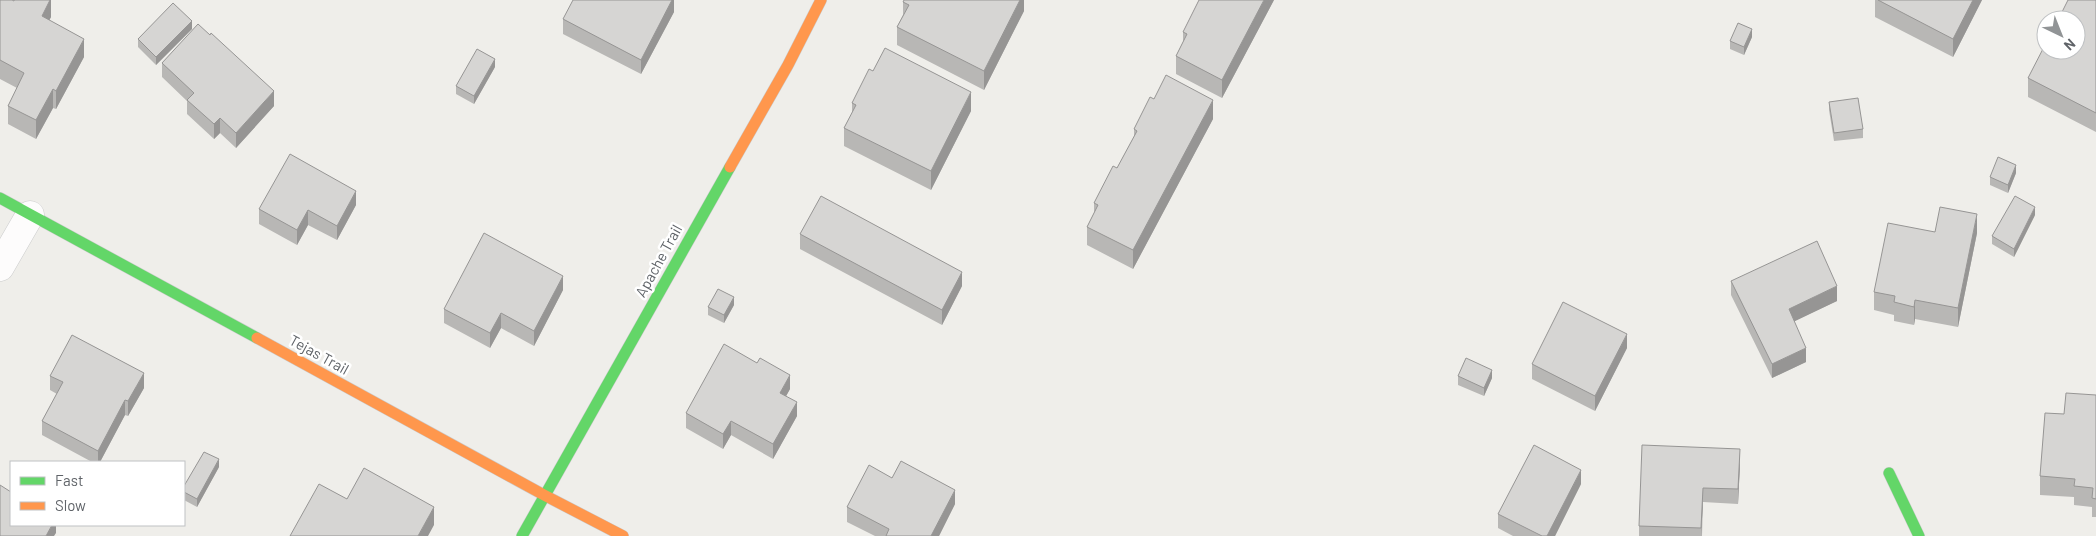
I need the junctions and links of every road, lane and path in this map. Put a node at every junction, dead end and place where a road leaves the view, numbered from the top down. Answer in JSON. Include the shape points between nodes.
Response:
{"nodes":[{"id":1,"x":820,"y":0,"type":"edge"},
{"id":2,"x":0,"y":198,"type":"edge"},
{"id":3,"x":30,"y":215,"type":"junction"},
{"id":4,"x":0,"y":267,"type":"edge"},
{"id":5,"x":1889,"y":473,"type":"dead end"},
{"id":6,"x":544,"y":495,"type":"junction"},
{"id":7,"x":522,"y":536,"type":"edge"},
{"id":8,"x":624,"y":536,"type":"edge"},
{"id":9,"x":1919,"y":536,"type":"edge"}],
"edges":[{"from":1,"to":6,"type":"street","name":"Apache Trail","via":[[788,65]]},
{"from":2,"to":3,"type":"street","name":"Tejas Trail"},
{"from":3,"to":4,"type":"street"},
{"from":3,"to":6,"type":"street","name":"Tejas Trail"},
{"from":5,"to":9,"type":"street"},
{"from":6,"to":7,"type":"street","name":"Apache Trail"},
{"from":6,"to":8,"type":"street","name":"Tejas Trail"}]}
